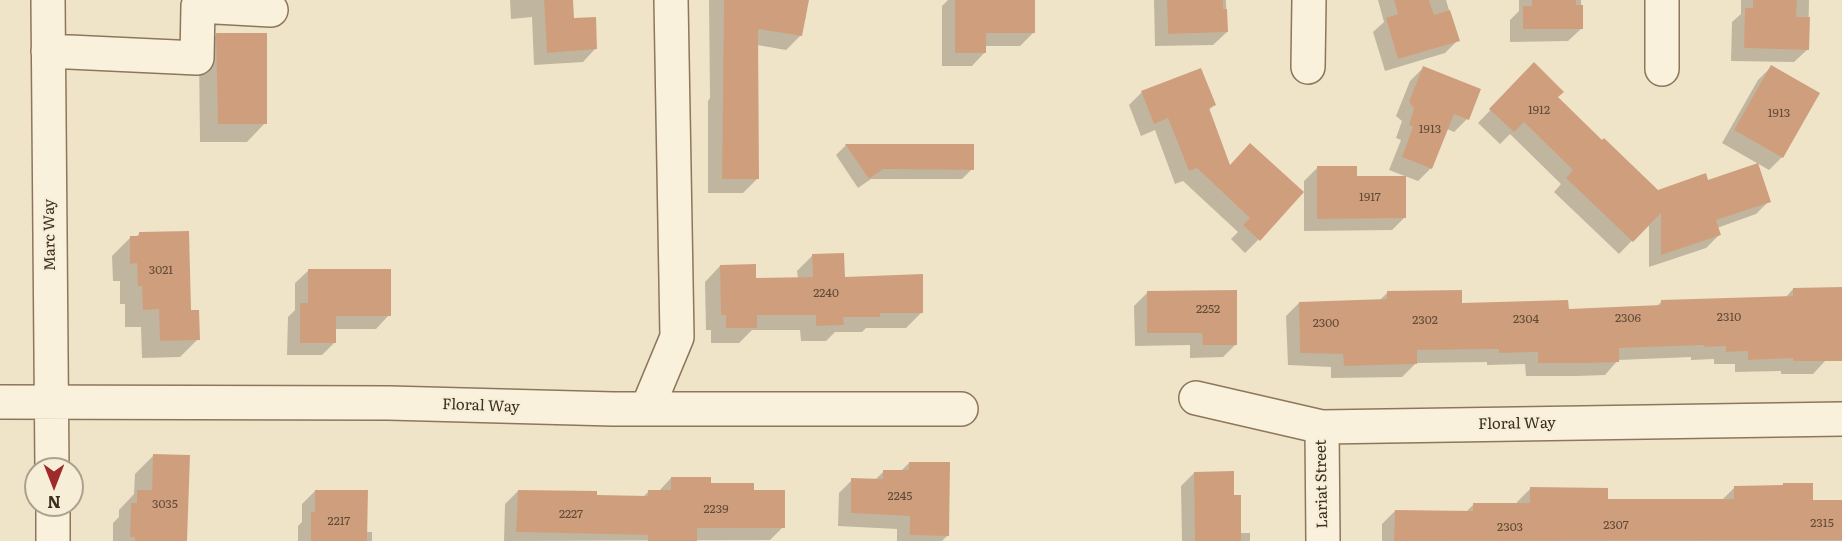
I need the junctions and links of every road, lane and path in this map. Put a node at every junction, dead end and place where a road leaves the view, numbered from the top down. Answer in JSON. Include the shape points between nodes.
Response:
{"nodes":[{"id":1,"x":48,"y":0,"type":"edge"},
{"id":2,"x":671,"y":0,"type":"edge"},
{"id":3,"x":1309,"y":0,"type":"edge"},
{"id":4,"x":1662,"y":0,"type":"edge"},
{"id":5,"x":271,"y":10,"type":"dead end"},
{"id":6,"x":48,"y":51,"type":"junction"},
{"id":7,"x":1308,"y":67,"type":"dead end"},
{"id":8,"x":1662,"y":69,"type":"dead end"},
{"id":9,"x":1196,"y":398,"type":"dead end"},
{"id":10,"x":0,"y":402,"type":"edge"},
{"id":11,"x":52,"y":402,"type":"junction"},
{"id":12,"x":647,"y":409,"type":"junction"},
{"id":13,"x":961,"y":409,"type":"dead end"},
{"id":14,"x":1842,"y":418,"type":"edge"},
{"id":15,"x":1322,"y":427,"type":"junction"},
{"id":16,"x":52,"y":457,"type":"edge"},
{"id":17,"x":53,"y":517,"type":"edge"},
{"id":18,"x":53,"y":541,"type":"edge"},
{"id":19,"x":1323,"y":541,"type":"edge"}],
"edges":[{"from":1,"to":6,"type":"street","name":"Marc Way"},
{"from":2,"to":12,"type":"street","via":[[677,337]]},
{"from":3,"to":7,"type":"street"},
{"from":4,"to":8,"type":"street"},
{"from":5,"to":6,"type":"street","via":[[198,6],[197,58]]},
{"from":6,"to":11,"type":"street","name":"Marc Way"},
{"from":9,"to":15,"type":"street","name":"Floral Way"},
{"from":10,"to":11,"type":"street","name":"Floral Way"},
{"from":11,"to":12,"type":"street","name":"Floral Way"},
{"from":11,"to":16,"type":"street","name":"Marc Way"},
{"from":12,"to":13,"type":"street","name":"Floral Way"},
{"from":14,"to":15,"type":"street","name":"Floral Way"},
{"from":15,"to":19,"type":"street","name":"Lariat Street"},
{"from":17,"to":18,"type":"street"}]}
